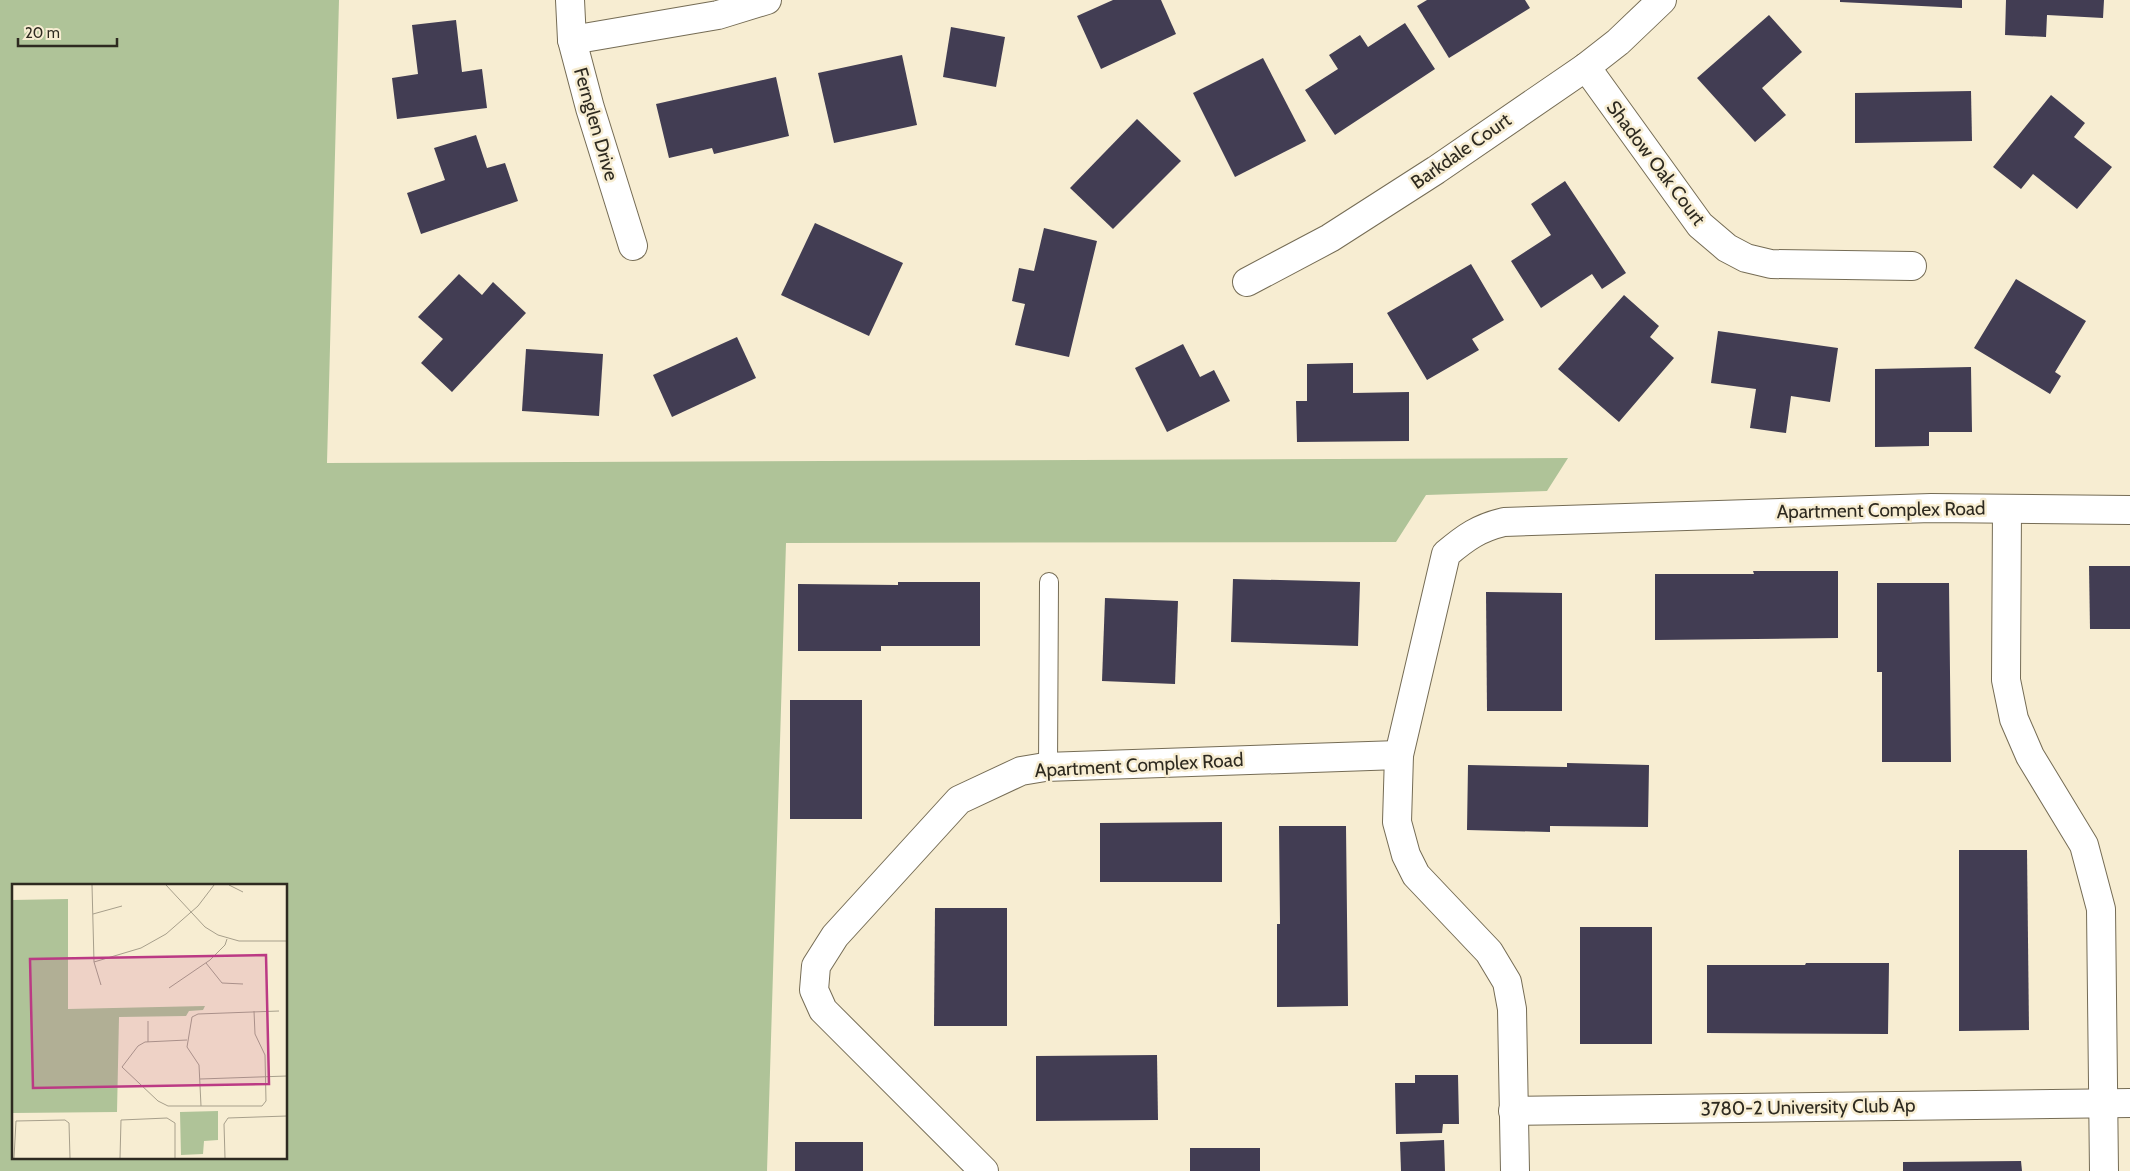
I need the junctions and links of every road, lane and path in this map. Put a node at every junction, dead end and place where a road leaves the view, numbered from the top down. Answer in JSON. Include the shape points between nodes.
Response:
{"nodes":[{"id":1,"x":570,"y":0,"type":"edge"},
{"id":2,"x":767,"y":0,"type":"edge"},
{"id":3,"x":1662,"y":0,"type":"edge"},
{"id":4,"x":572,"y":40,"type":"junction"},
{"id":5,"x":1586,"y":67,"type":"junction"},
{"id":6,"x":633,"y":246,"type":"dead end"},
{"id":7,"x":1912,"y":266,"type":"dead end"},
{"id":8,"x":1246,"y":282,"type":"dead end"},
{"id":9,"x":2007,"y":509,"type":"junction"},
{"id":10,"x":2130,"y":510,"type":"edge"},
{"id":11,"x":1049,"y":582,"type":"dead end"},
{"id":12,"x":1398,"y":755,"type":"junction"},
{"id":13,"x":1048,"y":767,"type":"junction"},
{"id":14,"x":2130,"y":1103,"type":"edge"},
{"id":15,"x":2103,"y":1104,"type":"junction"},
{"id":16,"x":1513,"y":1112,"type":"junction"},
{"id":17,"x":984,"y":1171,"type":"edge"},
{"id":18,"x":1515,"y":1171,"type":"edge"},
{"id":19,"x":2104,"y":1171,"type":"edge"}],
"edges":[{"from":1,"to":4,"type":"street","name":"Fernglen Drive"},
{"from":2,"to":4,"type":"street","via":[[718,15]]},
{"from":3,"to":5,"type":"street","name":"Barkdale Court"},
{"from":4,"to":6,"type":"street","name":"Fernglen Drive"},
{"from":5,"to":7,"type":"street","name":"Shadow Oak Court","via":[[1700,225],[1727,248],[1746,258],[1770,264]]},
{"from":5,"to":8,"type":"street","name":"Barkdale Court","via":[[1330,238]]},
{"from":9,"to":10,"type":"street"},
{"from":9,"to":12,"type":"street","name":"Apartment Complex Road","via":[[1740,513],[1504,522],[1483,527],[1446,554]]},
{"from":9,"to":15,"type":"street","name":"Apartment Complex Road","via":[[2006,680],[2014,719],[2030,756],[2084,845],[2101,909]]},
{"from":11,"to":13,"type":"lane"},
{"from":12,"to":13,"type":"street","name":"Apartment Complex Road"},
{"from":12,"to":16,"type":"street","name":"Apartment Complex Road","via":[[1397,822],[1406,855],[1416,875],[1489,952],[1507,982],[1512,1009]]},
{"from":13,"to":17,"type":"street","name":"Apartment Complex Road","via":[[1020,771],[958,800],[834,936],[816,966],[814,990],[823,1010]]},
{"from":14,"to":15,"type":"street","name":"3780-2 University Club Ap"},
{"from":15,"to":16,"type":"street","name":"3780-2 University Club Ap"},
{"from":15,"to":19,"type":"street","name":"Apartment Complex Road"},
{"from":16,"to":18,"type":"street","name":"Apartment Complex Road"}]}
